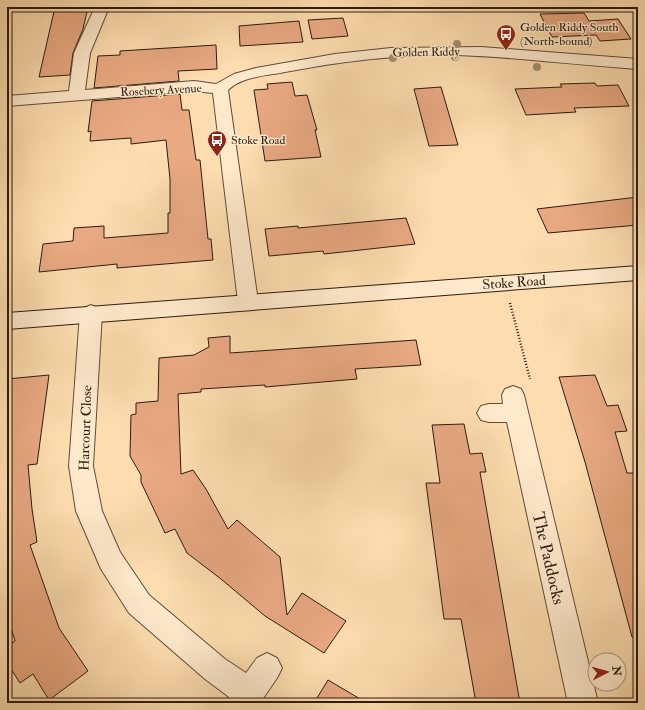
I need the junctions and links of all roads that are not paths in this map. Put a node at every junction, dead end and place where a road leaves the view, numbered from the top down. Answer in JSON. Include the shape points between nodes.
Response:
{"nodes":[{"id":1,"x":102,"y":7,"type":"edge"},
{"id":2,"x":638,"y":64,"type":"edge"},
{"id":3,"x":220,"y":89,"type":"junction"},
{"id":4,"x":76,"y":95,"type":"junction"},
{"id":5,"x":7,"y":101,"type":"edge"},
{"id":6,"x":638,"y":273,"type":"edge"},
{"id":7,"x":248,"y":302,"type":"junction"},
{"id":8,"x":91,"y":313,"type":"junction"},
{"id":9,"x":7,"y":321,"type":"edge"},
{"id":10,"x":489,"y":414,"type":"dead end"},
{"id":11,"x":267,"y":668,"type":"dead end"},
{"id":12,"x":246,"y":698,"type":"edge"},
{"id":13,"x":583,"y":703,"type":"edge"}],
"edges":[{"from":1,"to":4,"type":"street","via":[[82,53]]},
{"from":2,"to":3,"type":"street","name":"Golden Riddy","via":[[474,52],[411,51],[365,55],[272,70],[234,80],[224,84]]},
{"from":3,"to":4,"type":"street","name":"Rosebery Avenue","via":[[194,86]]},
{"from":3,"to":7,"type":"street","name":"Rosebery Avenue"},
{"from":4,"to":5,"type":"street","name":"Rosebery Avenue"},
{"from":6,"to":7,"type":"street","name":"Stoke Road"},
{"from":7,"to":8,"type":"street","name":"Stoke Road"},
{"from":8,"to":9,"type":"street","name":"Stoke Road"},
{"from":8,"to":12,"type":"street","name":"Harcourt Close","via":[[81,466],[92,518],[110,560],[139,604]]},
{"from":10,"to":13,"type":"street","name":"The Paddocks","via":[[515,404]]},
{"from":11,"to":12,"type":"street","name":"Harcourt Close"}]}
